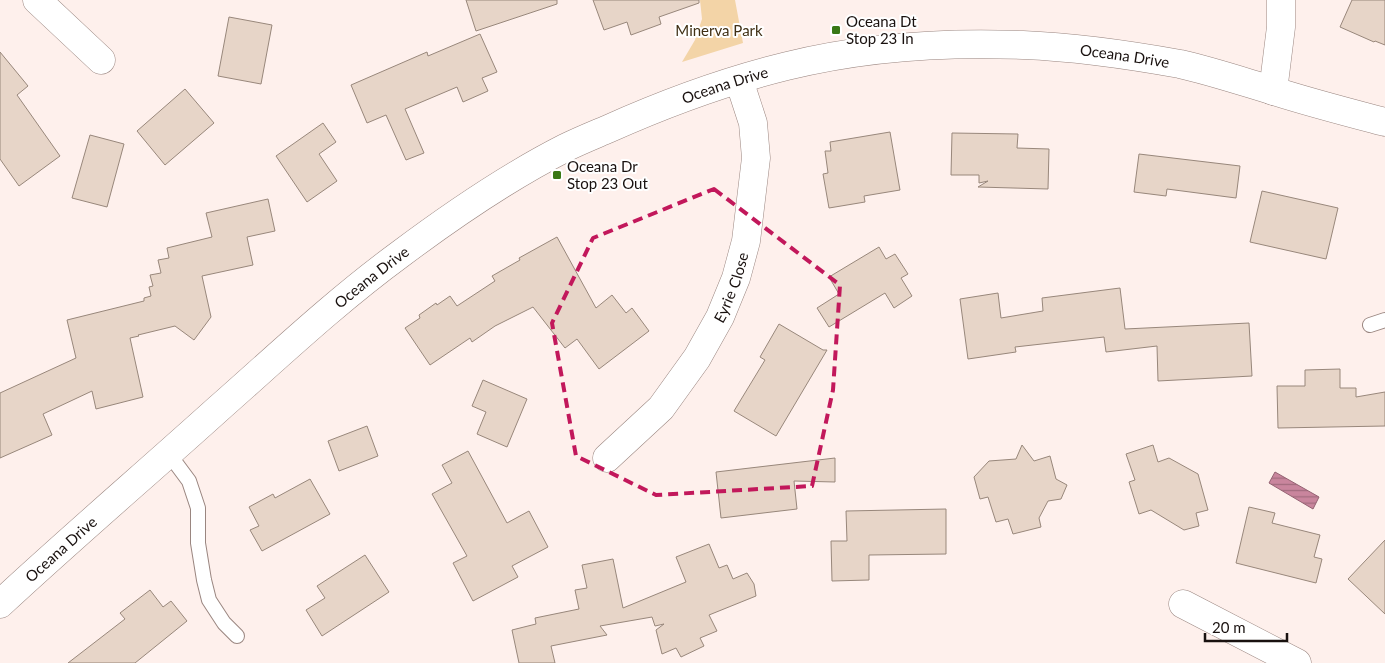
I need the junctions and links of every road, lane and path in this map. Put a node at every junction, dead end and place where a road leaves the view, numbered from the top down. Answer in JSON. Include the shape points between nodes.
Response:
{"nodes":[{"id":1,"x":37,"y":0,"type":"edge"},
{"id":2,"x":1281,"y":0,"type":"edge"},
{"id":3,"x":101,"y":60,"type":"dead end"},
{"id":4,"x":739,"y":80,"type":"junction"},
{"id":5,"x":1273,"y":91,"type":"junction"},
{"id":6,"x":1385,"y":122,"type":"edge"},
{"id":7,"x":1385,"y":320,"type":"edge"},
{"id":8,"x":1370,"y":324,"type":"dead end"},
{"id":9,"x":169,"y":454,"type":"junction"},
{"id":10,"x":607,"y":458,"type":"dead end"},
{"id":11,"x":0,"y":604,"type":"edge"},
{"id":12,"x":1183,"y":604,"type":"dead end"},
{"id":13,"x":236,"y":636,"type":"dead end"},
{"id":14,"x":1297,"y":663,"type":"edge"}],
"edges":[{"from":1,"to":3,"type":"street"},
{"from":2,"to":5,"type":"street"},
{"from":4,"to":5,"type":"street","name":"Oceana Drive","via":[[790,65],[856,53],[911,47],[1024,45],[1104,52],[1180,64]]},
{"from":4,"to":9,"type":"street","name":"Oceana Drive","via":[[657,108],[565,148],[474,202],[396,257],[324,316]]},
{"from":4,"to":10,"type":"street","name":"Eyrie Close","via":[[753,123],[756,158],[746,241],[736,278],[720,317],[697,358],[661,408]]},
{"from":5,"to":6,"type":"street","name":"Oceana Drive"},
{"from":7,"to":8,"type":"lane"},
{"from":9,"to":11,"type":"street","name":"Oceana Drive"},
{"from":9,"to":13,"type":"lane","via":[[190,481],[198,508],[198,543],[210,600]]},
{"from":12,"to":14,"type":"street"}]}
